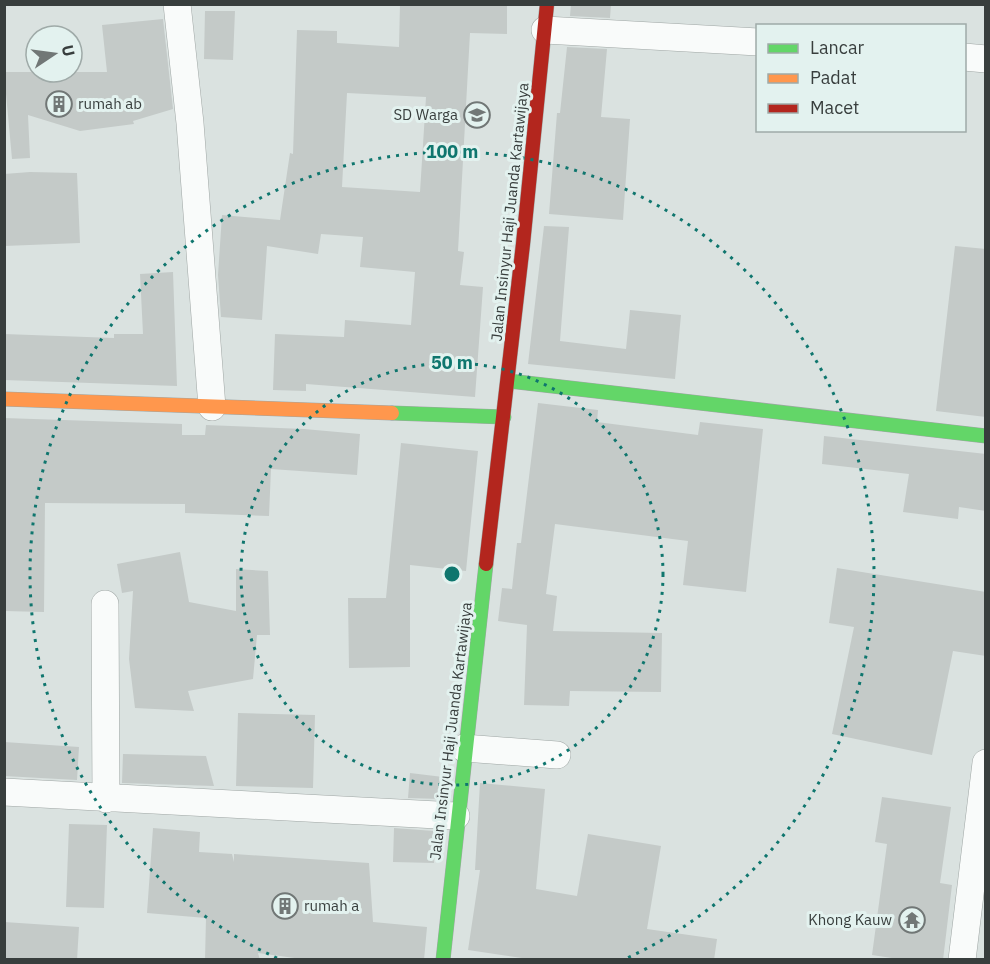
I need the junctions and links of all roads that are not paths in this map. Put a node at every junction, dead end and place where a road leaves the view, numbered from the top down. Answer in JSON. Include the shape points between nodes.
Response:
{"nodes":[{"id":1,"x":177,"y":4,"type":"edge"},
{"id":2,"x":546,"y":17,"type":"edge"},
{"id":3,"x":756,"y":42,"type":"edge"},
{"id":4,"x":966,"y":57,"type":"edge"},
{"id":5,"x":986,"y":59,"type":"edge"},
{"id":6,"x":509,"y":381,"type":"junction"},
{"id":7,"x":4,"y":399,"type":"edge"},
{"id":8,"x":212,"y":407,"type":"junction"},
{"id":9,"x":504,"y":417,"type":"junction"},
{"id":10,"x":986,"y":436,"type":"edge"},
{"id":11,"x":105,"y":604,"type":"dead end"},
{"id":12,"x":464,"y":748,"type":"junction"},
{"id":13,"x":557,"y":755,"type":"dead end"},
{"id":14,"x":986,"y":763,"type":"edge"},
{"id":15,"x":4,"y":792,"type":"edge"},
{"id":16,"x":106,"y":799,"type":"junction"},
{"id":17,"x":456,"y":816,"type":"junction"},
{"id":18,"x":443,"y":960,"type":"edge"},
{"id":19,"x":962,"y":960,"type":"edge"}],
"edges":[{"from":1,"to":8,"type":"street"},
{"from":2,"to":3,"type":"street"},
{"from":2,"to":6,"type":"street","name":"Jalan Insinyur Haji Juanda Kartawijaya"},
{"from":4,"to":5,"type":"street"},
{"from":6,"to":9,"type":"street","name":"Jalan Insinyur Haji Juanda Kartawijaya"},
{"from":6,"to":10,"type":"street"},
{"from":7,"to":8,"type":"street"},
{"from":8,"to":9,"type":"street"},
{"from":9,"to":12,"type":"street","name":"Jalan Insinyur Haji Juanda Kartawijaya"},
{"from":11,"to":16,"type":"street"},
{"from":12,"to":13,"type":"street"},
{"from":12,"to":17,"type":"street","name":"Jalan Insinyur Haji Juanda Kartawijaya"},
{"from":14,"to":19,"type":"street"},
{"from":15,"to":16,"type":"street"},
{"from":16,"to":17,"type":"street"},
{"from":17,"to":18,"type":"street","name":"Jalan Insinyur Haji Juanda Kartawijaya"}]}
